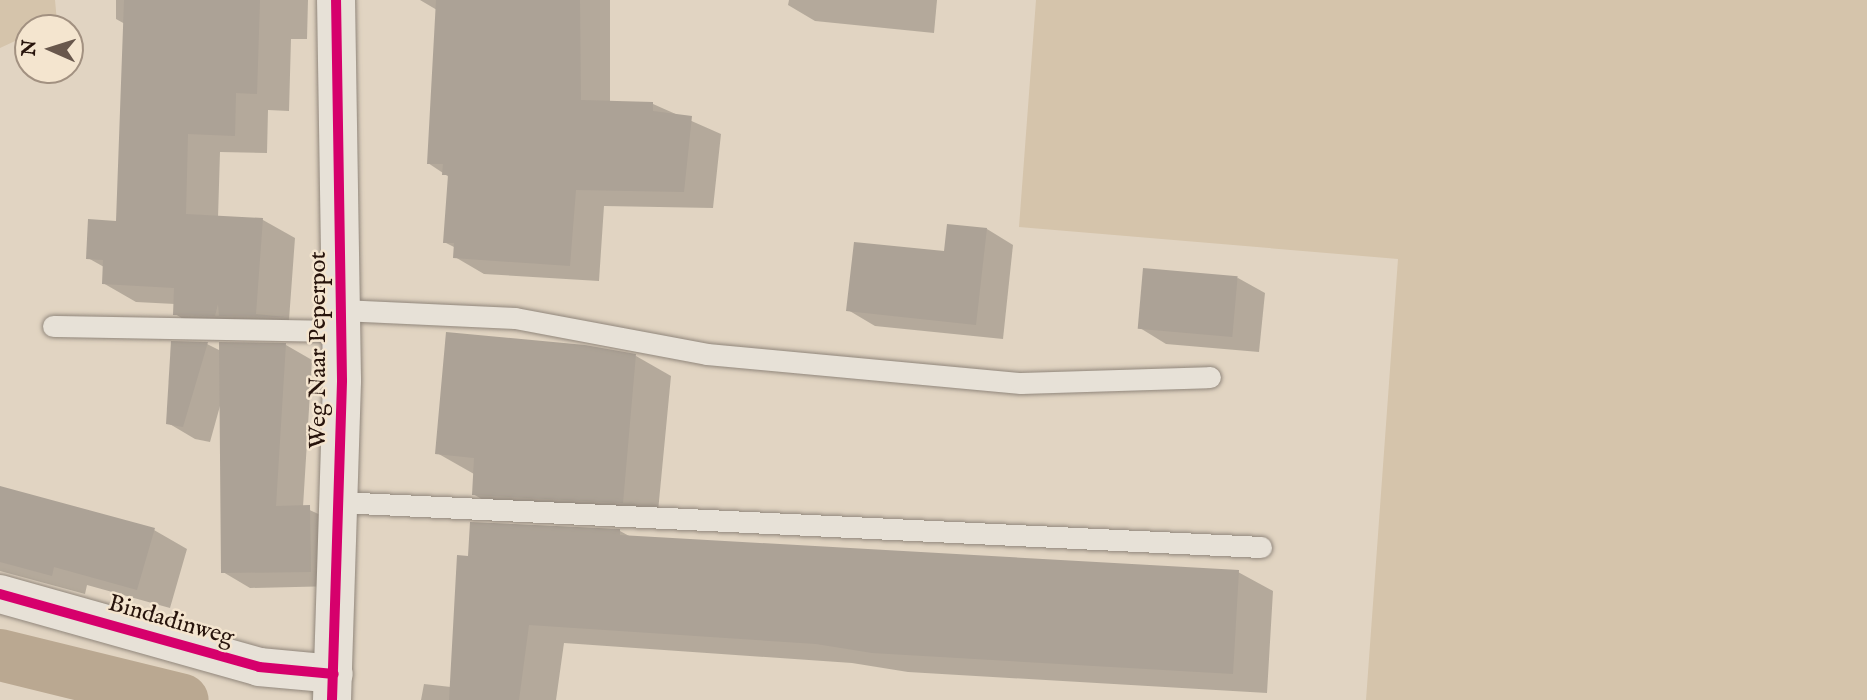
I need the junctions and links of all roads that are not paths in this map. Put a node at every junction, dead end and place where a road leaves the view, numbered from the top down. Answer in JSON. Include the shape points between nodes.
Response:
{"nodes":[{"id":1,"x":337,"y":0,"type":"edge"},
{"id":2,"x":341,"y":321,"type":"junction"},
{"id":3,"x":53,"y":326,"type":"dead end"},
{"id":4,"x":1210,"y":377,"type":"dead end"},
{"id":5,"x":338,"y":502,"type":"junction"},
{"id":6,"x":1261,"y":547,"type":"dead end"},
{"id":7,"x":0,"y":594,"type":"edge"},
{"id":8,"x":333,"y":687,"type":"edge"}],
"edges":[{"from":1,"to":2,"type":"street","name":"Weg Naar Peperpot"},
{"from":2,"to":3,"type":"lane"},
{"from":2,"to":4,"type":"lane","via":[[514,318],[707,354],[1021,383]]},
{"from":2,"to":5,"type":"street","name":"Weg Naar Peperpot"},
{"from":5,"to":6,"type":"lane"},
{"from":5,"to":8,"type":"street","name":"Weg Naar Peperpot"},
{"from":7,"to":8,"type":"street","name":"Bindadinweg"}]}
